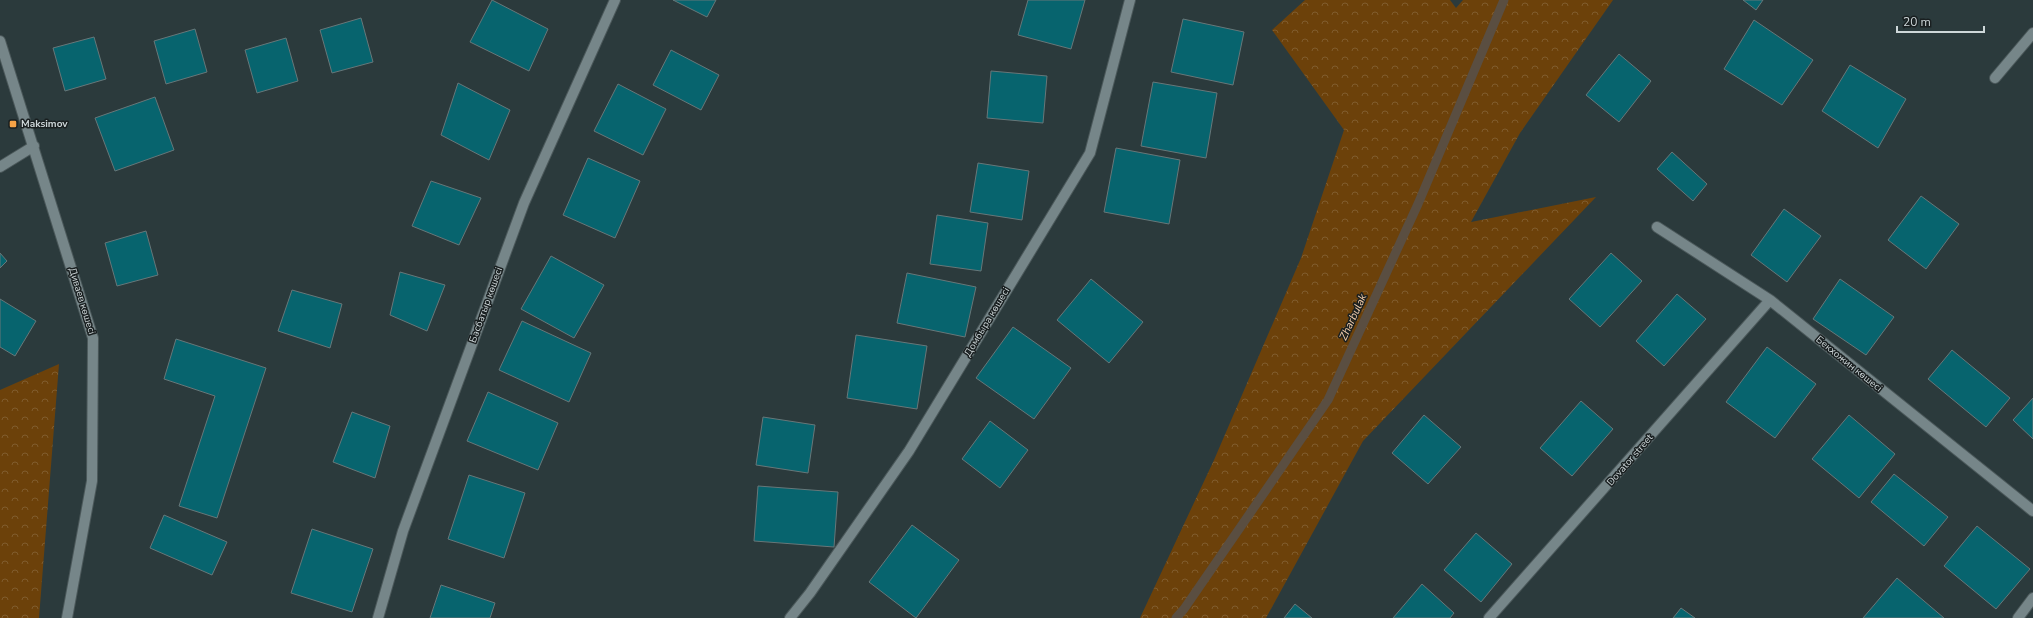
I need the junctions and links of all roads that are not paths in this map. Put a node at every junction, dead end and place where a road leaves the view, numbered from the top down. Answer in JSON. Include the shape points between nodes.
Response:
{"nodes":[{"id":1,"x":615,"y":0,"type":"edge"},
{"id":2,"x":1130,"y":0,"type":"edge"},
{"id":3,"x":2033,"y":33,"type":"edge"},
{"id":4,"x":0,"y":41,"type":"edge"},
{"id":5,"x":1994,"y":78,"type":"dead end"},
{"id":6,"x":34,"y":146,"type":"junction"},
{"id":7,"x":0,"y":167,"type":"edge"},
{"id":8,"x":1657,"y":227,"type":"dead end"},
{"id":9,"x":1770,"y":300,"type":"junction"},
{"id":10,"x":2033,"y":511,"type":"edge"},
{"id":11,"x":2033,"y":598,"type":"edge"},
{"id":12,"x":67,"y":618,"type":"edge"},
{"id":13,"x":378,"y":618,"type":"edge"},
{"id":14,"x":790,"y":618,"type":"edge"},
{"id":15,"x":1489,"y":618,"type":"edge"},
{"id":16,"x":2018,"y":618,"type":"edge"}],
"edges":[{"from":1,"to":13,"type":"street","name":"Басбатыр көшесі","via":[[524,203],[403,531]]},
{"from":2,"to":14,"type":"street","name":"Домбыра көшесі","via":[[1090,153],[909,451]]},
{"from":3,"to":5,"type":"street"},
{"from":4,"to":6,"type":"street","name":"Диваев көшесі"},
{"from":6,"to":7,"type":"street"},
{"from":6,"to":12,"type":"street","name":"Диваев көшесі","via":[[93,338],[92,481]]},
{"from":8,"to":9,"type":"street","name":"Бекхожин көшесі"},
{"from":9,"to":10,"type":"street","name":"Бекхожин көшесі"},
{"from":9,"to":15,"type":"street","name":"Dovator street"},
{"from":11,"to":16,"type":"street"}]}
